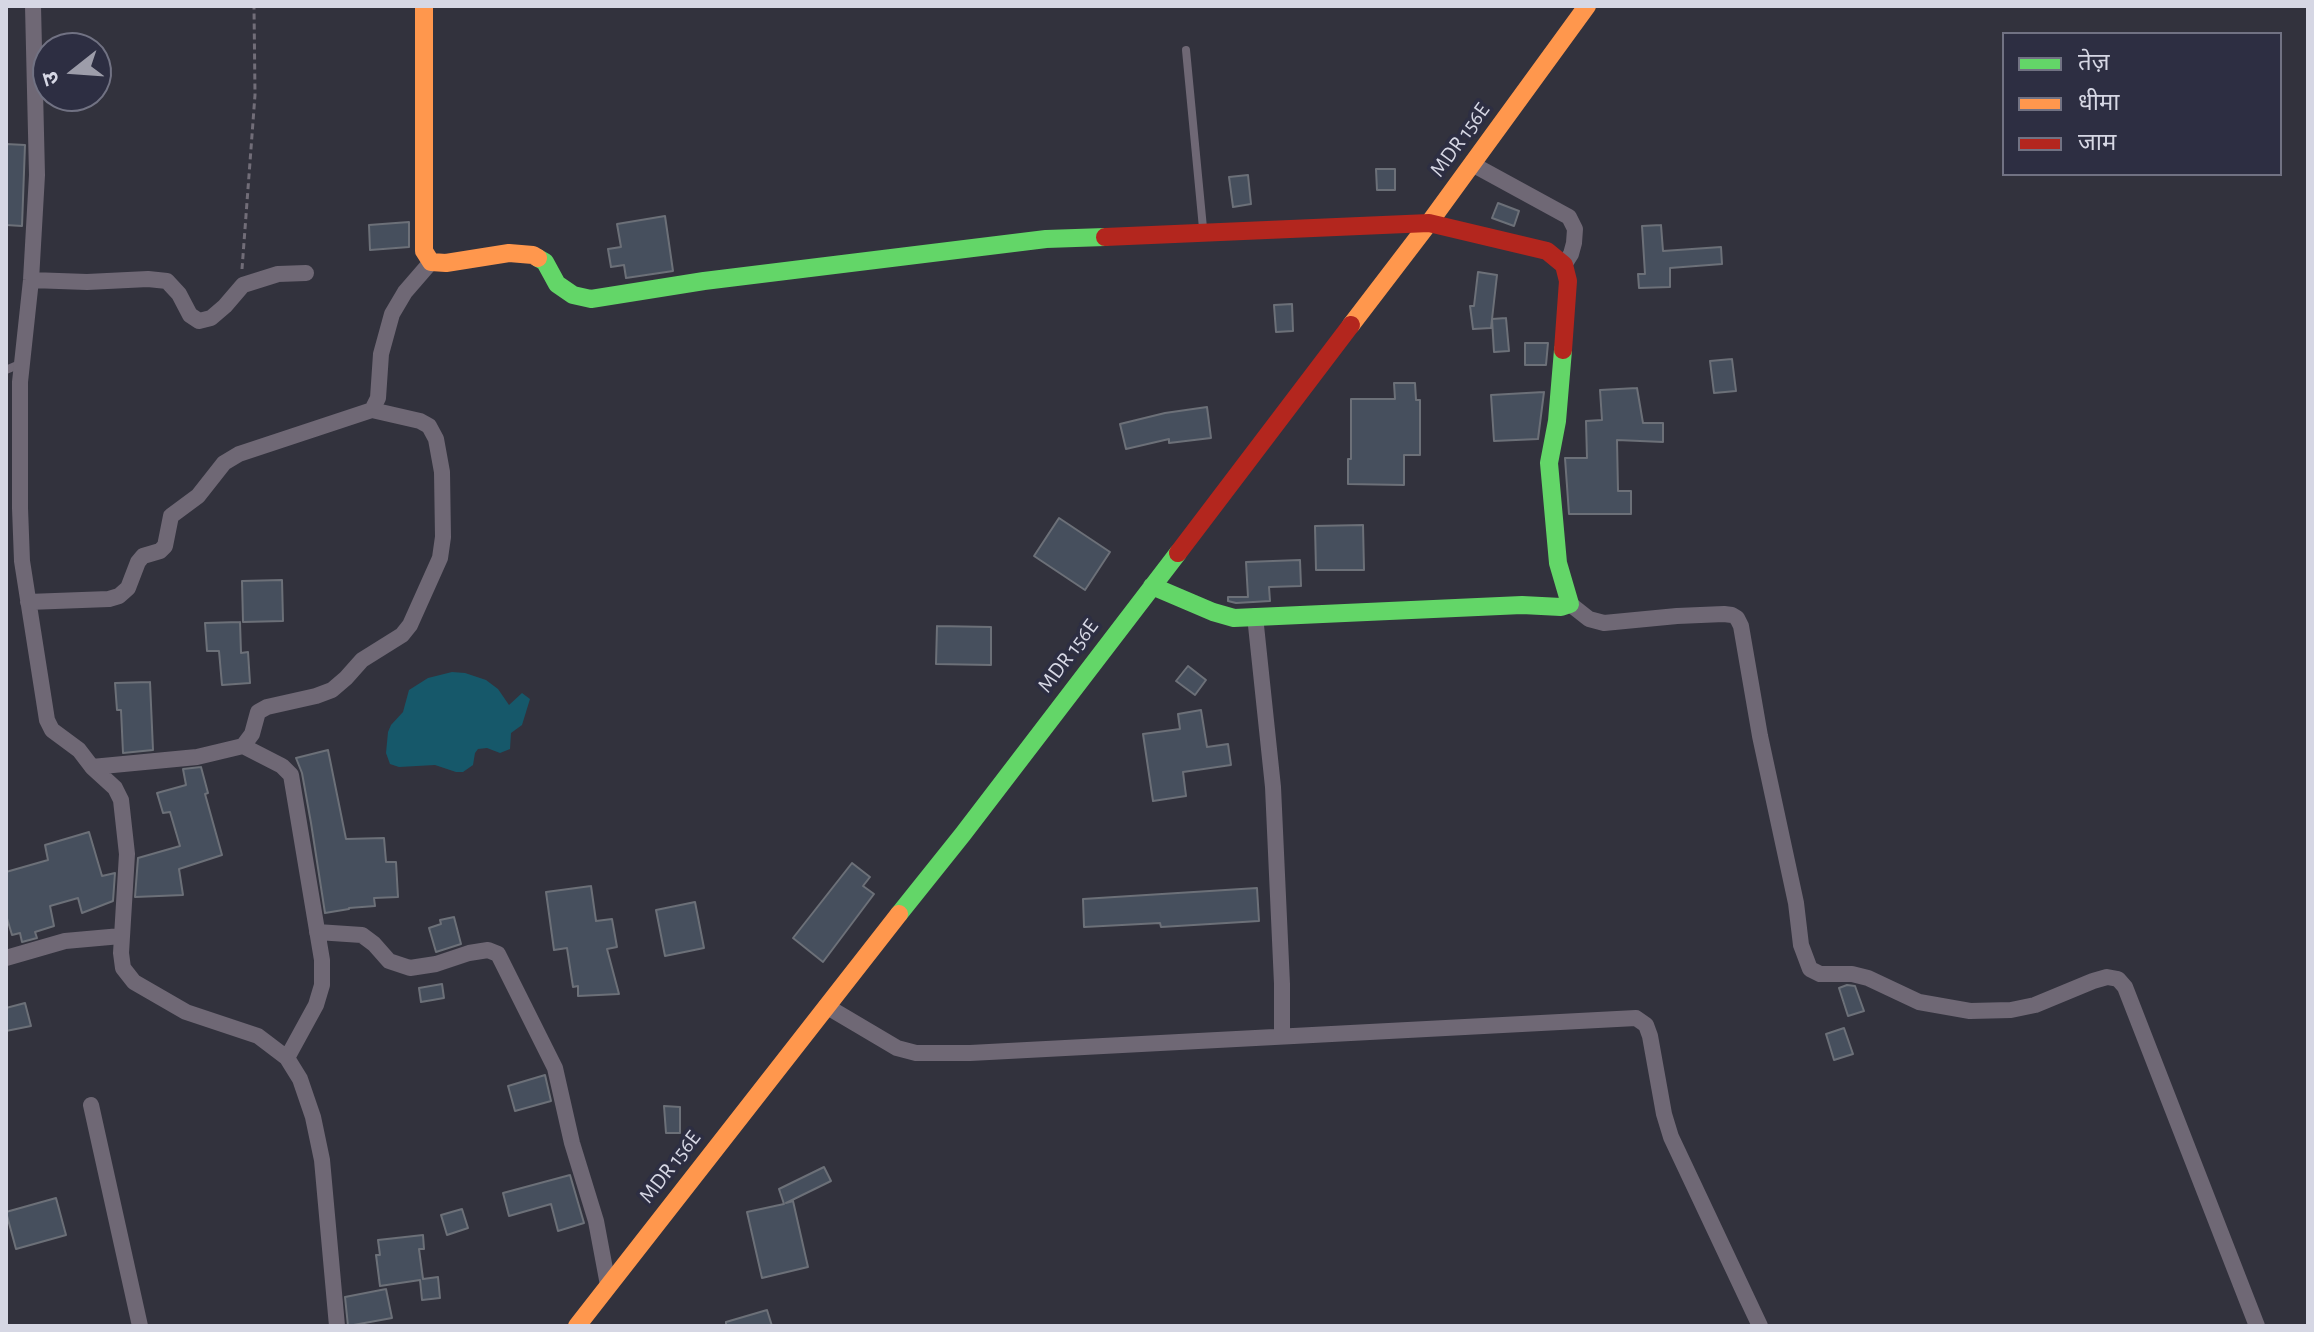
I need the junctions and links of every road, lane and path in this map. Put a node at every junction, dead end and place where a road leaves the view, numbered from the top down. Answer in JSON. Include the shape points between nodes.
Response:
{"nodes":[{"id":1,"x":33,"y":6,"type":"edge"},
{"id":2,"x":254,"y":6,"type":"edge"},
{"id":3,"x":424,"y":6,"type":"edge"},
{"id":4,"x":1587,"y":6,"type":"edge"},
{"id":5,"x":1186,"y":50,"type":"dead end"},
{"id":6,"x":1472,"y":164,"type":"junction"},
{"id":7,"x":1429,"y":223,"type":"junction"},
{"id":8,"x":1203,"y":232,"type":"junction"},
{"id":9,"x":431,"y":262,"type":"junction"},
{"id":10,"x":1564,"y":265,"type":"junction"},
{"id":11,"x":306,"y":273,"type":"dead end"},
{"id":12,"x":31,"y":280,"type":"junction"},
{"id":13,"x":243,"y":285,"type":"junction"},
{"id":14,"x":22,"y":362,"type":"junction"},
{"id":15,"x":6,"y":370,"type":"edge"},
{"id":16,"x":372,"y":410,"type":"junction"},
{"id":17,"x":1152,"y":586,"type":"junction"},
{"id":18,"x":28,"y":602,"type":"junction"},
{"id":19,"x":1570,"y":604,"type":"junction"},
{"id":20,"x":1255,"y":616,"type":"junction"},
{"id":21,"x":243,"y":746,"type":"junction"},
{"id":22,"x":92,"y":767,"type":"junction"},
{"id":23,"x":317,"y":932,"type":"junction"},
{"id":24,"x":121,"y":936,"type":"junction"},
{"id":25,"x":6,"y":958,"type":"edge"},
{"id":26,"x":826,"y":1006,"type":"junction"},
{"id":27,"x":1282,"y":1036,"type":"junction"},
{"id":28,"x":287,"y":1058,"type":"junction"},
{"id":29,"x":91,"y":1105,"type":"dead end"},
{"id":30,"x":608,"y":1285,"type":"junction"},
{"id":31,"x":140,"y":1326,"type":"edge"},
{"id":32,"x":337,"y":1326,"type":"edge"},
{"id":33,"x":577,"y":1326,"type":"edge"},
{"id":34,"x":1760,"y":1326,"type":"edge"},
{"id":35,"x":2257,"y":1326,"type":"edge"}],
"edges":[{"from":1,"to":12,"type":"street","via":[[37,175]]},
{"from":2,"to":13,"type":"path","via":[[255,95]]},
{"from":3,"to":9,"type":"street","via":[[422,236]]},
{"from":4,"to":6,"type":"street","name":"MDR 156E"},
{"from":5,"to":8,"type":"lane"},
{"from":6,"to":7,"type":"street","name":"MDR 156E"},
{"from":6,"to":10,"type":"street","via":[[1569,217],[1574,243]]},
{"from":7,"to":8,"type":"street"},
{"from":7,"to":10,"type":"street","via":[[1547,251]]},
{"from":7,"to":17,"type":"street","name":"MDR 156E"},
{"from":8,"to":9,"type":"street","via":[[1003,243],[591,299],[557,284],[545,262],[533,255]]},
{"from":9,"to":16,"type":"street","via":[[392,314]]},
{"from":10,"to":19,"type":"street","via":[[1568,281],[1549,463],[1558,563]]},
{"from":11,"to":13,"type":"street","via":[[278,274]]},
{"from":12,"to":13,"type":"street","via":[[167,281],[199,321],[211,318]]},
{"from":12,"to":14,"type":"street"},
{"from":14,"to":15,"type":"lane"},
{"from":14,"to":18,"type":"street","via":[[20,508]]},
{"from":16,"to":18,"type":"street","via":[[224,463],[198,496],[171,516],[165,546],[143,556],[119,596]]},
{"from":16,"to":21,"type":"street","via":[[420,421],[436,439],[442,472],[440,558],[402,635],[362,660],[332,690],[258,712]]},
{"from":17,"to":20,"type":"street","via":[[1213,612]]},
{"from":17,"to":26,"type":"street","name":"MDR 156E"},
{"from":18,"to":22,"type":"street","via":[[47,720]]},
{"from":19,"to":20,"type":"street"},
{"from":19,"to":35,"type":"street","via":[[1604,623],[1724,614],[1737,618],[1810,969],[1868,978],[1919,1002],[1970,1011],[2035,1005],[2093,981],[2118,979]]},
{"from":20,"to":27,"type":"street","via":[[1273,787]]},
{"from":21,"to":22,"type":"street","via":[[197,757]]},
{"from":21,"to":23,"type":"street","via":[[291,775]]},
{"from":22,"to":24,"type":"street","via":[[121,800],[127,854]]},
{"from":23,"to":28,"type":"street","via":[[322,985]]},
{"from":23,"to":30,"type":"street","via":[[362,935],[389,961],[410,968],[469,953],[498,954],[555,1068]]},
{"from":24,"to":25,"type":"street","via":[[65,941]]},
{"from":24,"to":28,"type":"street","via":[[123,968],[134,982],[186,1012],[258,1036]]},
{"from":26,"to":27,"type":"street","via":[[897,1048],[916,1053]]},
{"from":26,"to":30,"type":"street","name":"MDR 156E"},
{"from":27,"to":34,"type":"street","via":[[1636,1018],[1650,1036],[1671,1137]]},
{"from":28,"to":32,"type":"street","via":[[300,1079],[322,1160]]},
{"from":29,"to":31,"type":"street"},
{"from":30,"to":33,"type":"street","name":"MDR 156E"}]}
